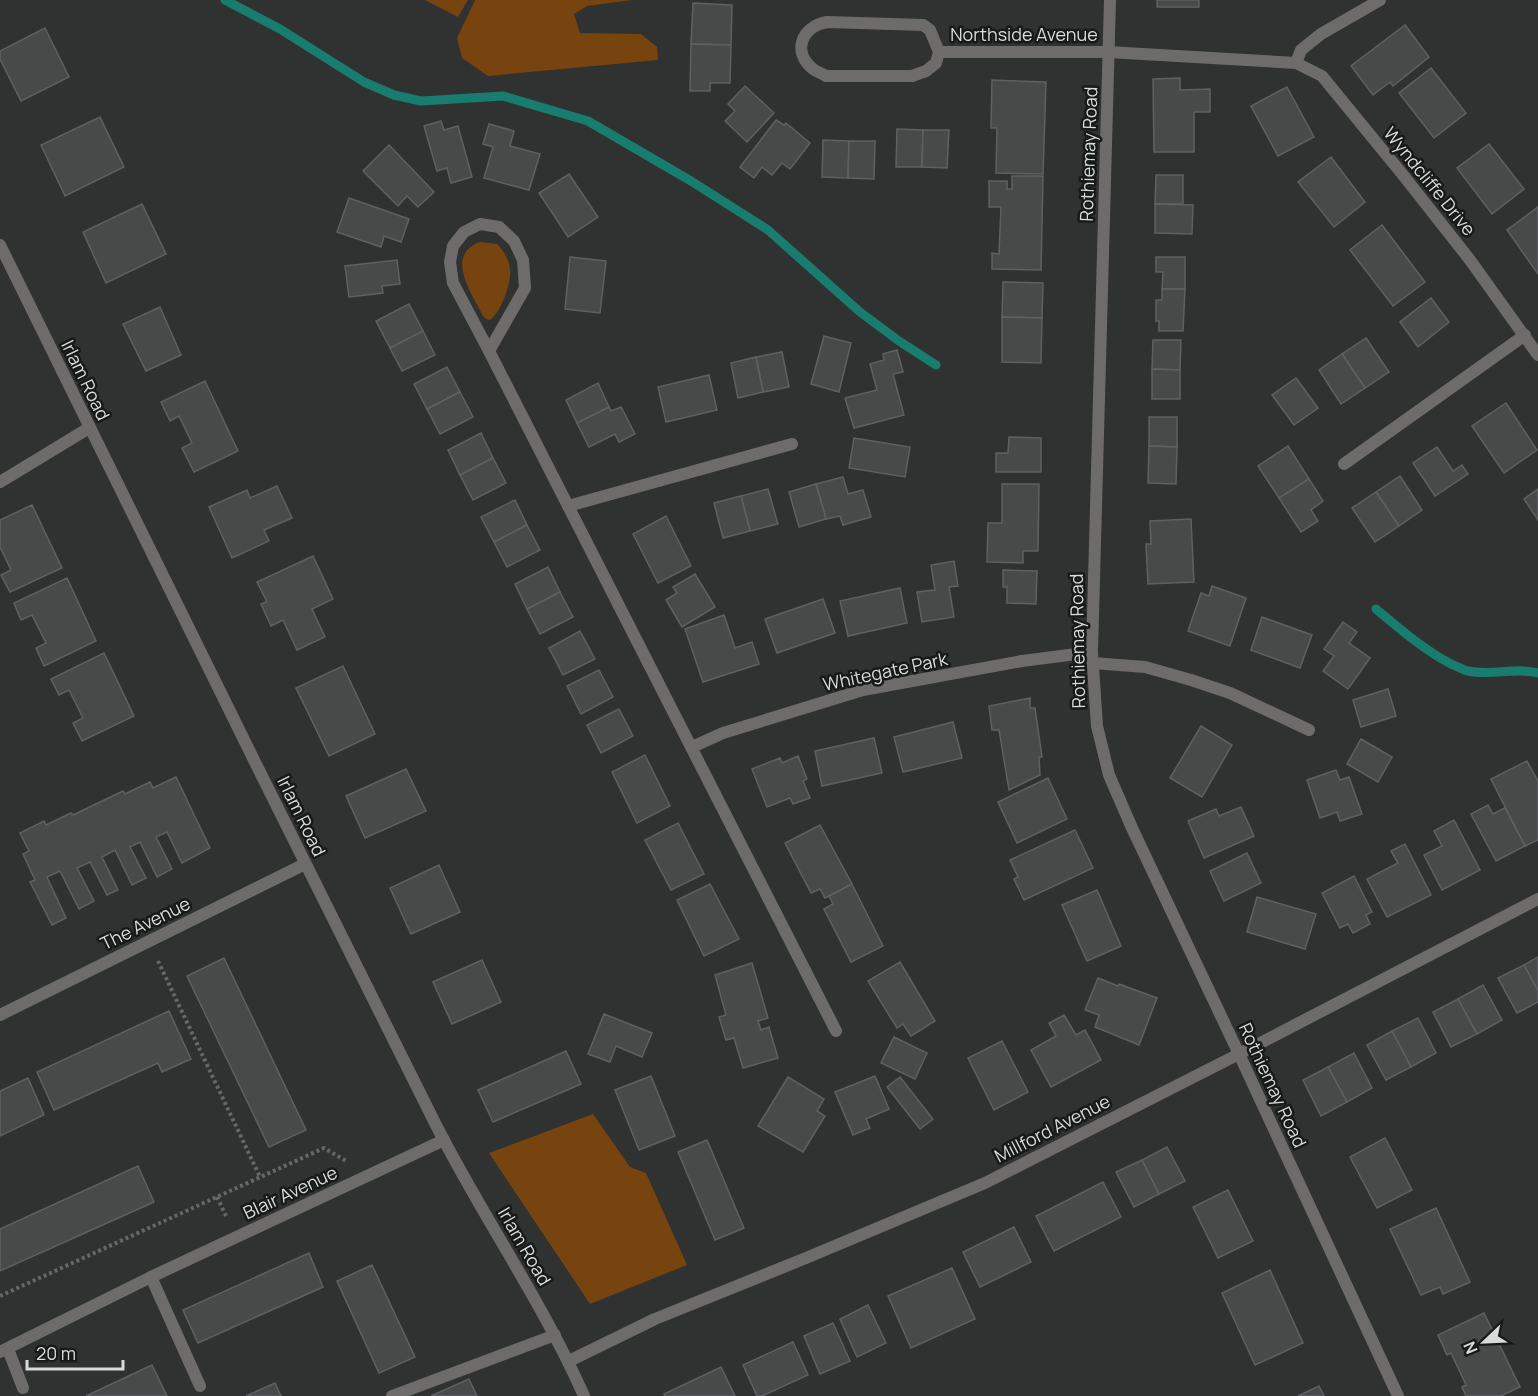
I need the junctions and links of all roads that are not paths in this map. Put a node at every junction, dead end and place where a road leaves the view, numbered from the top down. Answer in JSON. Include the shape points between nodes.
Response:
{"nodes":[{"id":1,"x":1110,"y":0,"type":"edge"},
{"id":2,"x":1380,"y":0,"type":"edge"},
{"id":3,"x":939,"y":52,"type":"junction"},
{"id":4,"x":1108,"y":52,"type":"junction"},
{"id":5,"x":1296,"y":63,"type":"junction"},
{"id":6,"x":0,"y":245,"type":"edge"},
{"id":7,"x":1525,"y":336,"type":"junction"},
{"id":8,"x":489,"y":351,"type":"junction"},
{"id":9,"x":1538,"y":355,"type":"edge"},
{"id":10,"x":89,"y":428,"type":"junction"},
{"id":11,"x":792,"y":444,"type":"dead end"},
{"id":12,"x":1344,"y":464,"type":"dead end"},
{"id":13,"x":0,"y":482,"type":"edge"},
{"id":14,"x":568,"y":506,"type":"junction"},
{"id":15,"x":1093,"y":657,"type":"junction"},
{"id":16,"x":1310,"y":730,"type":"dead end"},
{"id":17,"x":692,"y":747,"type":"junction"},
{"id":18,"x":305,"y":864,"type":"junction"},
{"id":19,"x":1538,"y":898,"type":"edge"},
{"id":20,"x":0,"y":1015,"type":"edge"},
{"id":21,"x":836,"y":1031,"type":"dead end"},
{"id":22,"x":1239,"y":1054,"type":"junction"},
{"id":23,"x":444,"y":1140,"type":"junction"},
{"id":24,"x":151,"y":1277,"type":"junction"},
{"id":25,"x":555,"y":1335,"type":"junction"},
{"id":26,"x":4,"y":1350,"type":"edge"},
{"id":27,"x":568,"y":1361,"type":"junction"},
{"id":28,"x":200,"y":1386,"type":"dead end"},
{"id":29,"x":23,"y":1388,"type":"dead end"},
{"id":30,"x":392,"y":1396,"type":"edge"},
{"id":31,"x":584,"y":1396,"type":"edge"},
{"id":32,"x":1398,"y":1396,"type":"edge"}],
"edges":[{"from":1,"to":4,"type":"street","name":"Rothiemay Road"},
{"from":2,"to":5,"type":"street","via":[[1321,34],[1301,50]]},
{"from":3,"to":3,"type":"street","name":"Northside Avenue","via":[[936,63],[912,76],[826,76],[808,63],[802,43],[812,27],[827,22],[923,25],[930,30]]},
{"from":3,"to":4,"type":"street","name":"Northside Avenue"},
{"from":4,"to":5,"type":"street","name":"Wyndcliffe Drive"},
{"from":4,"to":15,"type":"street","name":"Rothiemay Road"},
{"from":5,"to":7,"type":"street","name":"Wyndcliffe Drive","via":[[1322,76],[1470,260]]},
{"from":6,"to":10,"type":"street","name":"Irlam Road"},
{"from":7,"to":9,"type":"street","name":"Wyndcliffe Drive"},
{"from":7,"to":12,"type":"street"},
{"from":8,"to":8,"type":"street","via":[[453,283],[450,262],[453,246],[464,232],[480,224],[499,227],[514,241],[523,260],[525,288]]},
{"from":8,"to":14,"type":"street"},
{"from":10,"to":13,"type":"street"},
{"from":10,"to":18,"type":"street","name":"Irlam Road"},
{"from":11,"to":14,"type":"street"},
{"from":14,"to":17,"type":"street"},
{"from":15,"to":16,"type":"street","name":"Whitegate Park","via":[[1145,667],[1230,693]]},
{"from":15,"to":17,"type":"street","name":"Whitegate Park","via":[[1022,661],[863,690],[723,732]]},
{"from":15,"to":22,"type":"street","name":"Rothiemay Road","via":[[1097,726],[1109,775]]},
{"from":17,"to":21,"type":"street"},
{"from":18,"to":20,"type":"street","name":"The Avenue"},
{"from":18,"to":23,"type":"street","name":"Irlam Road"},
{"from":19,"to":22,"type":"street","name":"Millford Avenue"},
{"from":22,"to":27,"type":"street","name":"Millford Avenue","via":[[985,1183],[655,1319]]},
{"from":22,"to":32,"type":"street","name":"Rothiemay Road"},
{"from":23,"to":24,"type":"street","name":"Blair Avenue"},
{"from":23,"to":25,"type":"street","name":"Irlam Road"},
{"from":24,"to":26,"type":"street","name":"Blair Avenue"},
{"from":24,"to":28,"type":"street"},
{"from":25,"to":27,"type":"street","name":"Irlam Road"},
{"from":25,"to":30,"type":"street"},
{"from":26,"to":29,"type":"street","name":"Blair Avenue"},
{"from":27,"to":31,"type":"street","name":"Irlam Road"}]}
